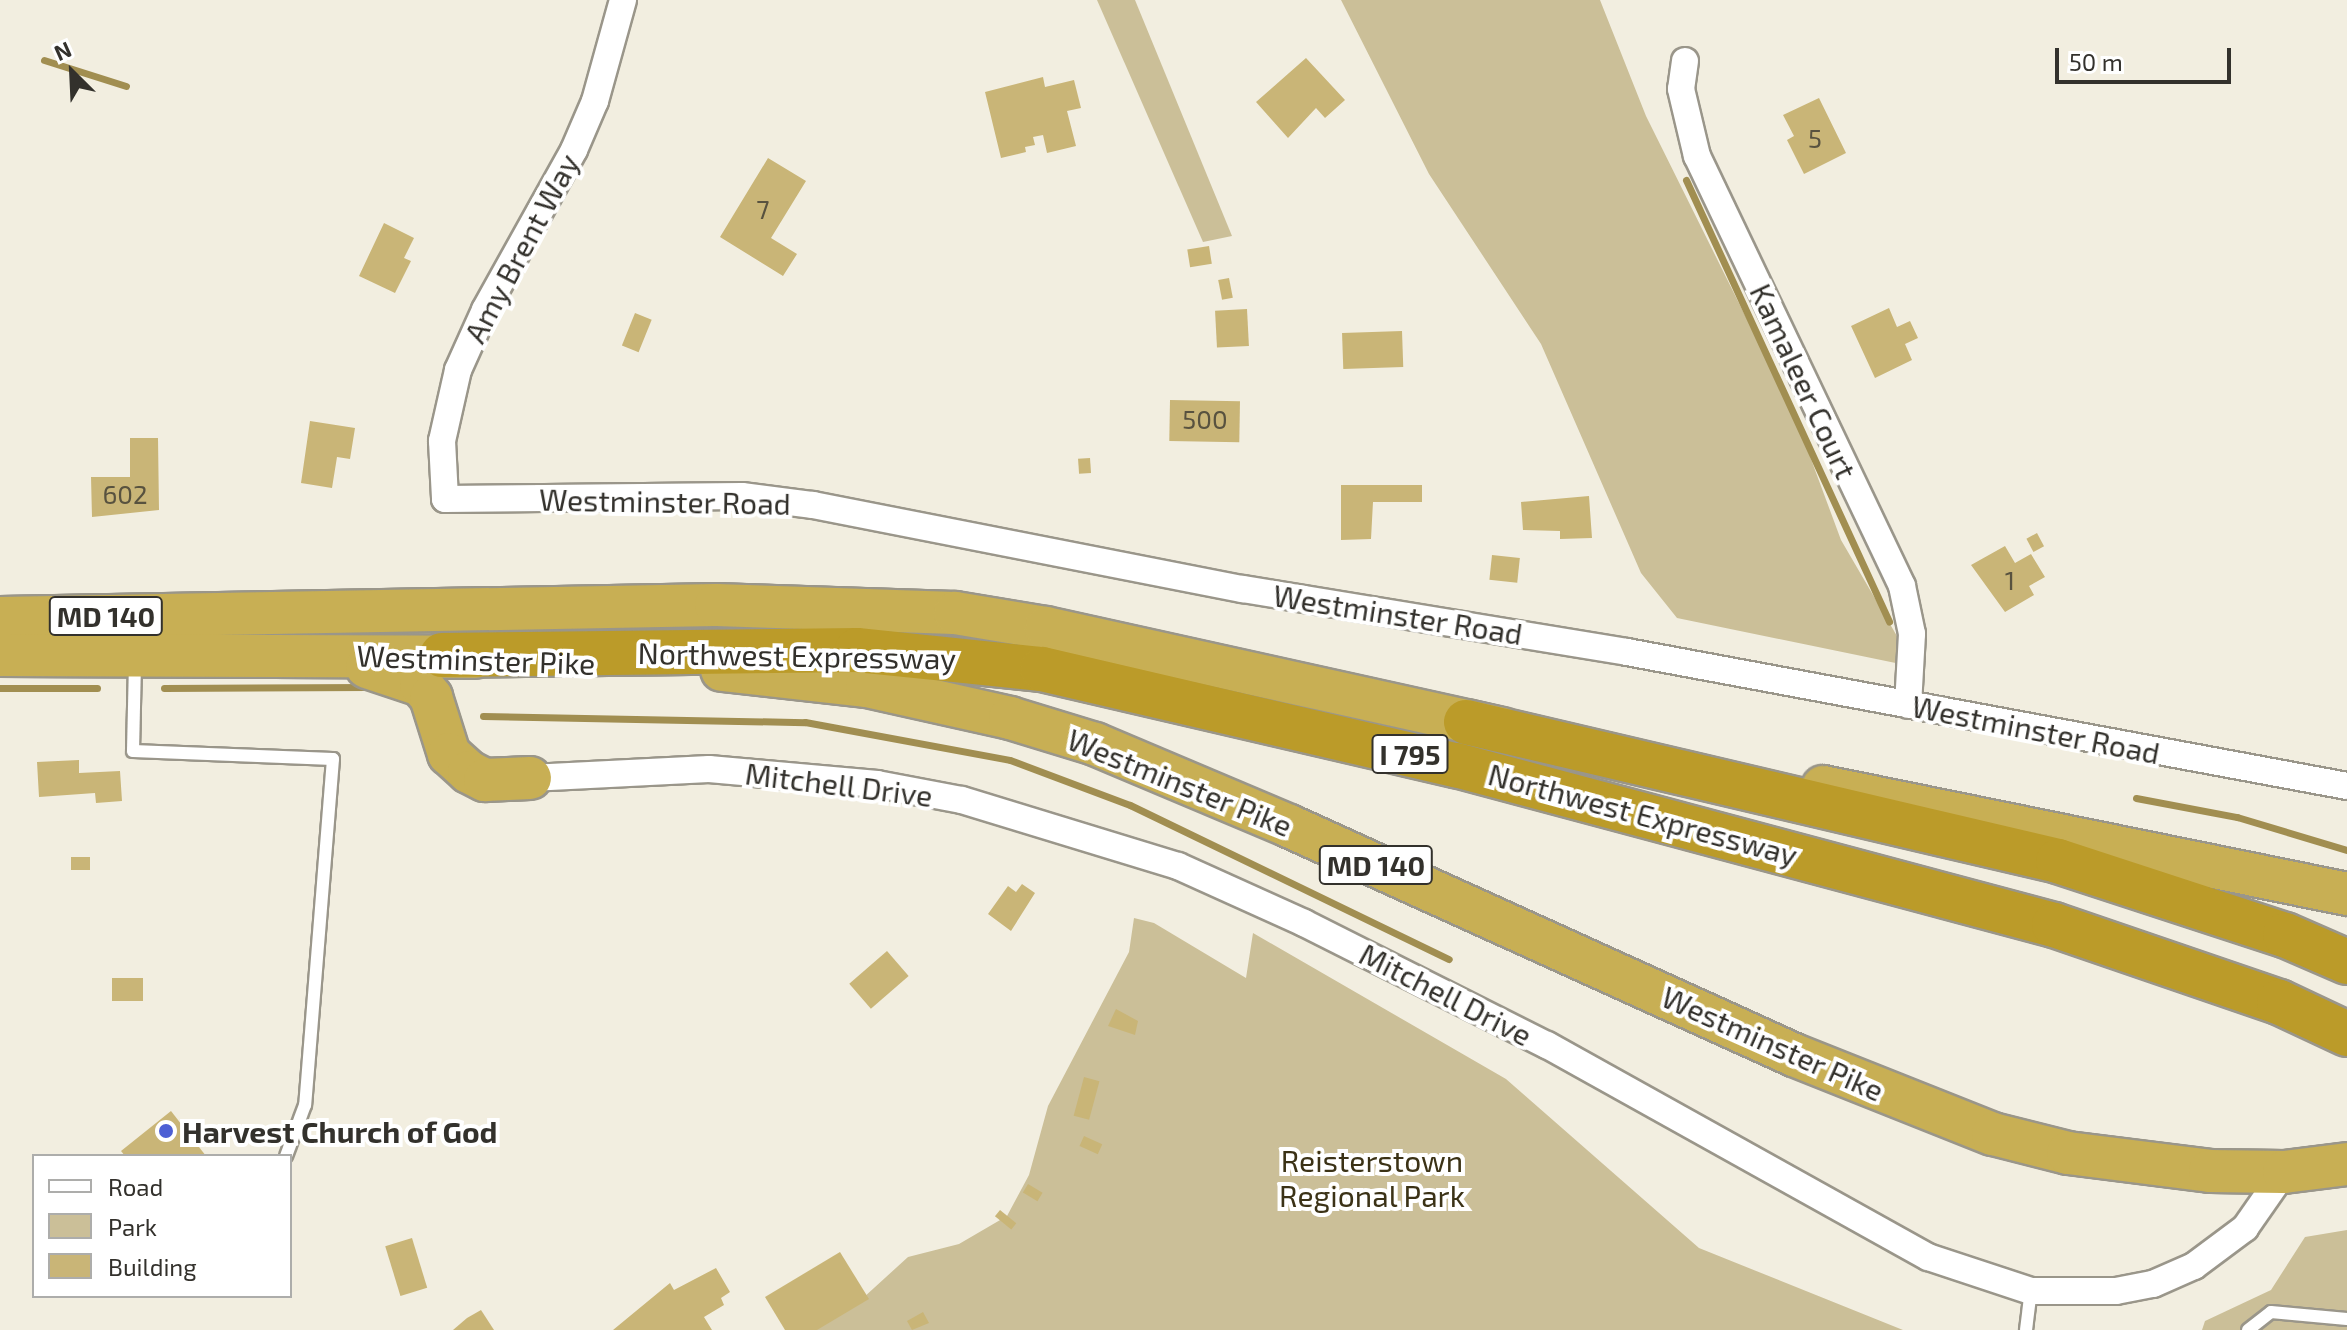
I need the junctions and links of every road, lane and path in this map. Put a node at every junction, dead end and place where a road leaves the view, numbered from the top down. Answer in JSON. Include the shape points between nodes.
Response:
{"nodes":[{"id":1,"x":623,"y":0,"type":"edge"},
{"id":2,"x":1685,"y":61,"type":"dead end"},
{"id":3,"x":445,"y":499,"type":"joint"},
{"id":4,"x":0,"y":618,"type":"edge"},
{"id":5,"x":0,"y":655,"type":"edge"},
{"id":6,"x":319,"y":655,"type":"junction"},
{"id":7,"x":442,"y":655,"type":"junction"},
{"id":8,"x":135,"y":656,"type":"junction"},
{"id":9,"x":1908,"y":705,"type":"junction"},
{"id":10,"x":1466,"y":722,"type":"junction"},
{"id":11,"x":530,"y":778,"type":"joint"},
{"id":12,"x":2347,"y":786,"type":"edge"},
{"id":13,"x":2347,"y":894,"type":"edge"},
{"id":14,"x":2347,"y":962,"type":"edge"},
{"id":15,"x":2347,"y":1034,"type":"edge"},
{"id":16,"x":2347,"y":1145,"type":"edge"},
{"id":17,"x":287,"y":1154,"type":"edge"},
{"id":18,"x":2347,"y":1164,"type":"edge"},
{"id":19,"x":2284,"y":1172,"type":"junction"},
{"id":20,"x":2031,"y":1291,"type":"junction"},
{"id":21,"x":2347,"y":1319,"type":"edge"},
{"id":22,"x":2026,"y":1330,"type":"edge"},
{"id":23,"x":2248,"y":1330,"type":"edge"}],
"edges":[{"from":1,"to":3,"type":"street","name":"Amy Brent Way","via":[[600,86],[574,150],[485,310],[458,370],[442,441]]},
{"from":2,"to":9,"type":"street","name":"Kamaleer Court","via":[[1681,89],[1697,156],[1902,586],[1912,634]]},
{"from":3,"to":9,"type":"street","name":"Westminster Road","via":[[742,496],[813,505],[1243,589]]},
{"from":4,"to":10,"type":"highway","name":"Westminster Pike","number":"MD 140","via":[[716,605],[955,613],[1075,634]]},
{"from":5,"to":8,"type":"highway","name":"Westminster Pike","number":"MD 140"},
{"from":6,"to":7,"type":"highway","name":"Westminster Pike","number":"MD 140"},
{"from":6,"to":8,"type":"highway","name":"Westminster Pike","number":"MD 140"},
{"from":6,"to":11,"type":"highway","via":[[421,685],[431,697],[449,754],[459,764],[485,780]]},
{"from":7,"to":15,"type":"highway","name":"Northwest Expressway","number":"I 795","via":[[857,650],[1042,669],[1456,765],[2039,921],[2279,1002]]},
{"from":7,"to":19,"type":"highway","name":"Westminster Pike","number":"MD 140","via":[[772,672],[1010,718],[1172,775],[1794,1055],[1993,1134],[2132,1162]]},
{"from":8,"to":17,"type":"lane","via":[[133,751],[333,759],[305,1105]]},
{"from":9,"to":12,"type":"street","name":"Westminster Road"},
{"from":10,"to":13,"type":"highway","name":"Westminster Pike","number":"MD 140","via":[[1912,802]]},
{"from":10,"to":14,"type":"highway","name":"Northwest Expressway","number":"I 795","via":[[2058,861],[2285,935]]},
{"from":11,"to":20,"type":"street","name":"Mitchell Drive","via":[[639,769],[798,774],[962,800],[1129,851],[1192,873],[1416,977],[1670,1109],[1928,1257]]},
{"from":16,"to":19,"type":"highway","via":[[2305,1152],[2292,1158]]},
{"from":18,"to":19,"type":"highway","name":"Westminster Pike","number":"MD 140"},
{"from":19,"to":20,"type":"street","name":"Mitchell Drive","via":[[2245,1228],[2194,1266],[2153,1284],[2116,1291]]},
{"from":20,"to":22,"type":"lane"},
{"from":21,"to":23,"type":"lane","via":[[2271,1312]]}]}
